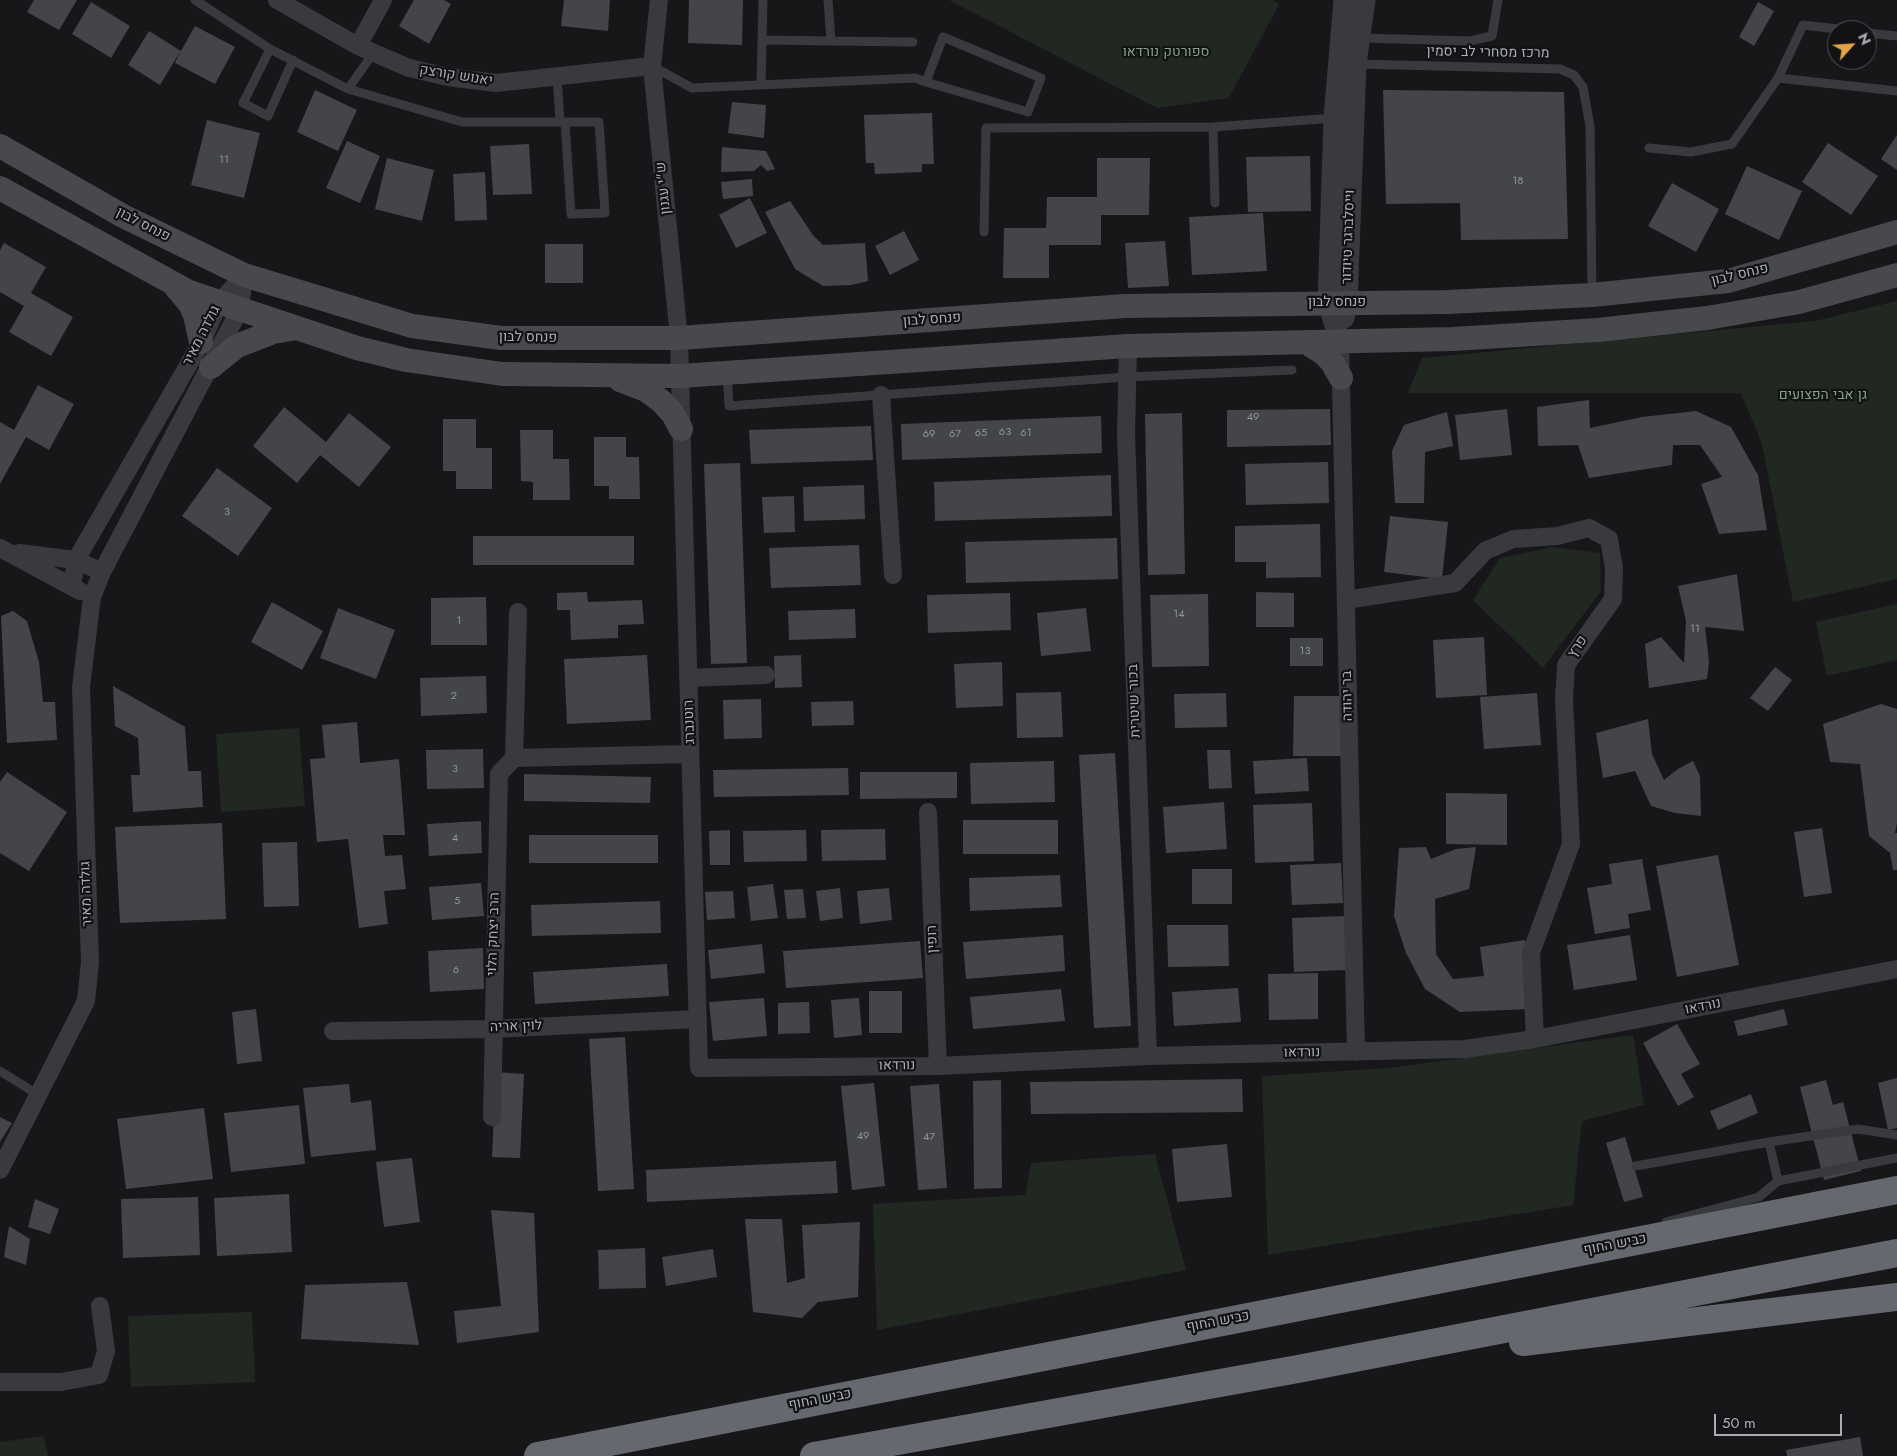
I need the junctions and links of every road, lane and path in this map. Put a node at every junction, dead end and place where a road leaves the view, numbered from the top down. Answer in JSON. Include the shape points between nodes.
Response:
{"nodes":[{"id":1,"x":195,"y":0,"type":"edge"},
{"id":2,"x":277,"y":0,"type":"edge"},
{"id":3,"x":383,"y":0,"type":"edge"},
{"id":4,"x":659,"y":0,"type":"edge"},
{"id":5,"x":763,"y":0,"type":"edge"},
{"id":6,"x":828,"y":0,"type":"edge"},
{"id":7,"x":1344,"y":0,"type":"edge"},
{"id":8,"x":1365,"y":0,"type":"edge"},
{"id":9,"x":1498,"y":0,"type":"edge"},
{"id":10,"x":1827,"y":28,"type":"edge"},
{"id":11,"x":1877,"y":34,"type":"edge"},
{"id":12,"x":1897,"y":36,"type":"edge"},
{"id":13,"x":1360,"y":38,"type":"junction"},
{"id":14,"x":762,"y":40,"type":"junction"},
{"id":15,"x":831,"y":41,"type":"junction"},
{"id":16,"x":913,"y":42,"type":"dead end"},
{"id":17,"x":270,"y":49,"type":"junction"},
{"id":18,"x":366,"y":49,"type":"junction"},
{"id":19,"x":293,"y":60,"type":"junction"},
{"id":20,"x":1356,"y":64,"type":"junction"},
{"id":21,"x":652,"y":66,"type":"junction"},
{"id":22,"x":557,"y":76,"type":"junction"},
{"id":23,"x":1778,"y":78,"type":"junction"},
{"id":24,"x":926,"y":82,"type":"junction"},
{"id":25,"x":761,"y":85,"type":"junction"},
{"id":26,"x":348,"y":89,"type":"junction"},
{"id":27,"x":1897,"y":91,"type":"edge"},
{"id":28,"x":1343,"y":118,"type":"junction"},
{"id":29,"x":563,"y":122,"type":"junction"},
{"id":30,"x":1213,"y":127,"type":"junction"},
{"id":31,"x":0,"y":146,"type":"edge"},
{"id":32,"x":1649,"y":148,"type":"dead end"},
{"id":33,"x":0,"y":188,"type":"edge"},
{"id":34,"x":1215,"y":203,"type":"dead end"},
{"id":35,"x":984,"y":232,"type":"dead end"},
{"id":36,"x":1897,"y":232,"type":"edge"},
{"id":37,"x":244,"y":275,"type":"junction"},
{"id":38,"x":1897,"y":275,"type":"edge"},
{"id":39,"x":172,"y":283,"type":"junction"},
{"id":40,"x":1592,"y":295,"type":"junction"},
{"id":41,"x":1337,"y":303,"type":"junction"},
{"id":42,"x":229,"y":306,"type":"junction"},
{"id":43,"x":299,"y":328,"type":"junction"},
{"id":44,"x":679,"y":338,"type":"junction"},
{"id":45,"x":1340,"y":341,"type":"junction"},
{"id":46,"x":201,"y":342,"type":"junction"},
{"id":47,"x":1307,"y":343,"type":"junction"},
{"id":48,"x":1128,"y":346,"type":"junction"},
{"id":49,"x":211,"y":367,"type":"junction"},
{"id":50,"x":1292,"y":370,"type":"dead end"},
{"id":51,"x":726,"y":373,"type":"junction"},
{"id":52,"x":591,"y":374,"type":"junction"},
{"id":53,"x":680,"y":376,"type":"junction"},
{"id":54,"x":1126,"y":377,"type":"junction"},
{"id":55,"x":1341,"y":378,"type":"junction"},
{"id":56,"x":881,"y":395,"type":"junction"},
{"id":57,"x":166,"y":402,"type":"junction"},
{"id":58,"x":185,"y":412,"type":"junction"},
{"id":59,"x":681,"y":429,"type":"junction"},
{"id":60,"x":4,"y":550,"type":"edge"},
{"id":61,"x":76,"y":560,"type":"junction"},
{"id":62,"x":102,"y":572,"type":"junction"},
{"id":63,"x":893,"y":575,"type":"dead end"},
{"id":64,"x":72,"y":587,"type":"junction"},
{"id":65,"x":92,"y":597,"type":"junction"},
{"id":66,"x":1346,"y":600,"type":"junction"},
{"id":67,"x":518,"y":612,"type":"dead end"},
{"id":68,"x":766,"y":675,"type":"dead end"},
{"id":69,"x":688,"y":678,"type":"junction"},
{"id":70,"x":690,"y":754,"type":"junction"},
{"id":71,"x":514,"y":758,"type":"junction"},
{"id":72,"x":928,"y":812,"type":"dead end"},
{"id":73,"x":1897,"y":969,"type":"edge"},
{"id":74,"x":698,"y":1019,"type":"junction"},
{"id":75,"x":492,"y":1029,"type":"junction"},
{"id":76,"x":334,"y":1031,"type":"dead end"},
{"id":77,"x":1535,"y":1039,"type":"junction"},
{"id":78,"x":1356,"y":1052,"type":"junction"},
{"id":79,"x":1148,"y":1056,"type":"junction"},
{"id":80,"x":938,"y":1066,"type":"junction"},
{"id":81,"x":699,"y":1068,"type":"joint"},
{"id":82,"x":0,"y":1071,"type":"edge"},
{"id":83,"x":37,"y":1094,"type":"junction"},
{"id":84,"x":492,"y":1117,"type":"dead end"},
{"id":85,"x":1897,"y":1135,"type":"edge"},
{"id":86,"x":1768,"y":1142,"type":"junction"},
{"id":87,"x":1897,"y":1158,"type":"edge"},
{"id":88,"x":1636,"y":1166,"type":"dead end"},
{"id":89,"x":0,"y":1170,"type":"edge"},
{"id":90,"x":1778,"y":1181,"type":"junction"},
{"id":91,"x":1897,"y":1190,"type":"edge"},
{"id":92,"x":1652,"y":1226,"type":"dead end"},
{"id":93,"x":1624,"y":1233,"type":"dead end"},
{"id":94,"x":1897,"y":1253,"type":"edge"},
{"id":95,"x":1488,"y":1269,"type":"junction"},
{"id":96,"x":1897,"y":1297,"type":"edge"},
{"id":97,"x":100,"y":1306,"type":"dead end"},
{"id":98,"x":1298,"y":1369,"type":"junction"},
{"id":99,"x":0,"y":1382,"type":"edge"},
{"id":100,"x":538,"y":1456,"type":"edge"},
{"id":101,"x":814,"y":1456,"type":"edge"}],
"edges":[{"from":1,"to":17,"type":"lane"},
{"from":2,"to":18,"type":"street","name":"יאנוש קורצק"},
{"from":3,"to":18,"type":"street"},
{"from":4,"to":21,"type":"street","name":"ש\"י עגנון"},
{"from":5,"to":14,"type":"lane"},
{"from":6,"to":15,"type":"lane"},
{"from":7,"to":28,"type":"street","name":"וייסלברגר טיודור"},
{"from":8,"to":13,"type":"street","name":"וייסלברגר טיודור"},
{"from":9,"to":13,"type":"lane","via":[[1492,36],[1470,41]]},
{"from":10,"to":23,"type":"lane","via":[[1803,25]]},
{"from":11,"to":12,"type":"lane"},
{"from":13,"to":20,"type":"street","name":"וייסלברגר טיודור"},
{"from":14,"to":15,"type":"lane"},
{"from":14,"to":25,"type":"lane"},
{"from":15,"to":16,"type":"lane"},
{"from":17,"to":19,"type":"lane"},
{"from":17,"to":19,"type":"lane","via":[[243,103],[268,116]]},
{"from":18,"to":22,"type":"street","name":"יאנוש קורצק","via":[[409,68],[448,77],[496,83]]},
{"from":18,"to":26,"type":"lane"},
{"from":19,"to":26,"type":"lane"},
{"from":20,"to":28,"type":"street","name":"וייסלברגר טיודור"},
{"from":20,"to":40,"type":"lane","name":"מרכז מסחרי לב יסמין","via":[[1560,69],[1574,76],[1583,87],[1590,126]]},
{"from":21,"to":22,"type":"street","name":"יאנוש קורצק"},
{"from":21,"to":25,"type":"lane","via":[[692,88]]},
{"from":21,"to":44,"type":"street","name":"ש\"י עגנון"},
{"from":22,"to":29,"type":"lane"},
{"from":23,"to":27,"type":"lane"},
{"from":23,"to":32,"type":"lane","via":[[1732,144],[1691,152]]},
{"from":24,"to":24,"type":"lane","via":[[943,37],[1041,78],[1028,112]]},
{"from":24,"to":25,"type":"lane","via":[[915,78]]},
{"from":26,"to":29,"type":"lane","via":[[462,122]]},
{"from":28,"to":30,"type":"lane"},
{"from":28,"to":41,"type":"street","name":"וייסלברגר טיודור"},
{"from":29,"to":29,"type":"lane","via":[[599,122],[605,213],[571,214]]},
{"from":30,"to":34,"type":"lane"},
{"from":30,"to":35,"type":"lane","via":[[986,128]]},
{"from":31,"to":37,"type":"main road","name":"פנחס לבון","via":[[123,216]]},
{"from":33,"to":39,"type":"main road"},
{"from":36,"to":40,"type":"main road","name":"פנחס לבון","via":[[1728,281]]},
{"from":37,"to":42,"type":"street","name":"גולדה מאיר"},
{"from":37,"to":44,"type":"main road","name":"פנחס לבון","via":[[412,326],[501,338]]},
{"from":38,"to":45,"type":"main road","via":[[1799,302],[1707,318],[1453,339]]},
{"from":39,"to":42,"type":"main road"},
{"from":39,"to":46,"type":"main road","via":[[190,304]]},
{"from":40,"to":41,"type":"main road","name":"פנחס לבון"},
{"from":41,"to":44,"type":"main road","name":"פנחס לבון","via":[[1125,306]]},
{"from":41,"to":45,"type":"street","name":"וייסלברגר טיודור"},
{"from":42,"to":43,"type":"main road"},
{"from":42,"to":46,"type":"street","name":"גולדה מאיר"},
{"from":42,"to":49,"type":"street","name":"גולדה מאיר"},
{"from":43,"to":49,"type":"main road","via":[[272,332],[243,343]]},
{"from":43,"to":52,"type":"main road","via":[[357,348],[406,360],[502,374]]},
{"from":44,"to":53,"type":"street","name":"ש\"י עגנון"},
{"from":45,"to":47,"type":"main road"},
{"from":45,"to":55,"type":"street","name":"בר יהודה"},
{"from":46,"to":57,"type":"street","name":"גולדה מאיר"},
{"from":47,"to":48,"type":"main road"},
{"from":47,"to":55,"type":"main road","via":[[1332,362]]},
{"from":48,"to":51,"type":"main road"},
{"from":48,"to":54,"type":"street","name":"בכור שיטרית"},
{"from":49,"to":58,"type":"street","name":"גולדה מאיר"},
{"from":50,"to":54,"type":"lane"},
{"from":51,"to":53,"type":"main road"},
{"from":51,"to":56,"type":"lane","via":[[729,406]]},
{"from":52,"to":53,"type":"main road"},
{"from":52,"to":59,"type":"main road","via":[[626,381],[646,390],[673,414]]},
{"from":53,"to":59,"type":"street","name":"רוטנברג"},
{"from":54,"to":56,"type":"lane"},
{"from":54,"to":79,"type":"street","name":"בכור שיטרית"},
{"from":55,"to":66,"type":"street","name":"בר יהודה"},
{"from":56,"to":63,"type":"street"},
{"from":57,"to":58,"type":"street"},
{"from":57,"to":61,"type":"street","name":"גולדה מאיר"},
{"from":58,"to":62,"type":"street","name":"גולדה מאיר"},
{"from":59,"to":69,"type":"street","name":"רוטנברג"},
{"from":60,"to":61,"type":"street"},
{"from":60,"to":64,"type":"street"},
{"from":61,"to":62,"type":"street"},
{"from":61,"to":64,"type":"street","name":"גולדה מאיר"},
{"from":62,"to":65,"type":"street","name":"גולדה מאיר"},
{"from":64,"to":65,"type":"street"},
{"from":65,"to":83,"type":"street","name":"גולדה מאיר","via":[[81,687],[90,962],[86,1001]]},
{"from":66,"to":77,"type":"street","name":"פרץ","via":[[1454,583],[1485,551],[1513,538],[1557,536],[1589,528],[1609,539],[1614,568],[1612,599],[1566,664],[1564,700],[1571,844],[1531,953]]},
{"from":66,"to":78,"type":"street","name":"בר יהודה"},
{"from":67,"to":71,"type":"street"},
{"from":68,"to":69,"type":"street"},
{"from":69,"to":70,"type":"street","name":"רוטנברג"},
{"from":70,"to":71,"type":"street"},
{"from":70,"to":74,"type":"street","name":"רוטנברג"},
{"from":71,"to":75,"type":"street","name":"הרב יצחק הלוי","via":[[499,774]]},
{"from":72,"to":80,"type":"street","name":"רופין"},
{"from":73,"to":77,"type":"street","name":"נורדאו"},
{"from":74,"to":75,"type":"street","name":"לוין אריה"},
{"from":74,"to":81,"type":"street","name":"רוטנברג"},
{"from":75,"to":76,"type":"street","name":"לוין אריה"},
{"from":75,"to":84,"type":"street","name":"הרב יצחק הלוי"},
{"from":77,"to":78,"type":"street","name":"נורדאו","via":[[1465,1050]]},
{"from":78,"to":79,"type":"street","name":"נורדאו"},
{"from":79,"to":80,"type":"street","name":"נורדאו"},
{"from":80,"to":81,"type":"street","name":"נורדאו"},
{"from":82,"to":83,"type":"lane"},
{"from":83,"to":89,"type":"street","name":"גולדה מאיר"},
{"from":85,"to":86,"type":"lane","via":[[1858,1129]]},
{"from":86,"to":88,"type":"lane"},
{"from":86,"to":90,"type":"lane"},
{"from":87,"to":90,"type":"lane"},
{"from":90,"to":92,"type":"lane","via":[[1759,1197]]},
{"from":91,"to":95,"type":"highway","name":"כביש החוף"},
{"from":93,"to":95,"type":"lane"},
{"from":94,"to":98,"type":"highway"},
{"from":95,"to":100,"type":"highway","name":"כביש החוף"},
{"from":96,"to":98,"type":"highway"},
{"from":97,"to":99,"type":"street","via":[[106,1351],[99,1375],[61,1382]]},
{"from":98,"to":101,"type":"highway"}]}
